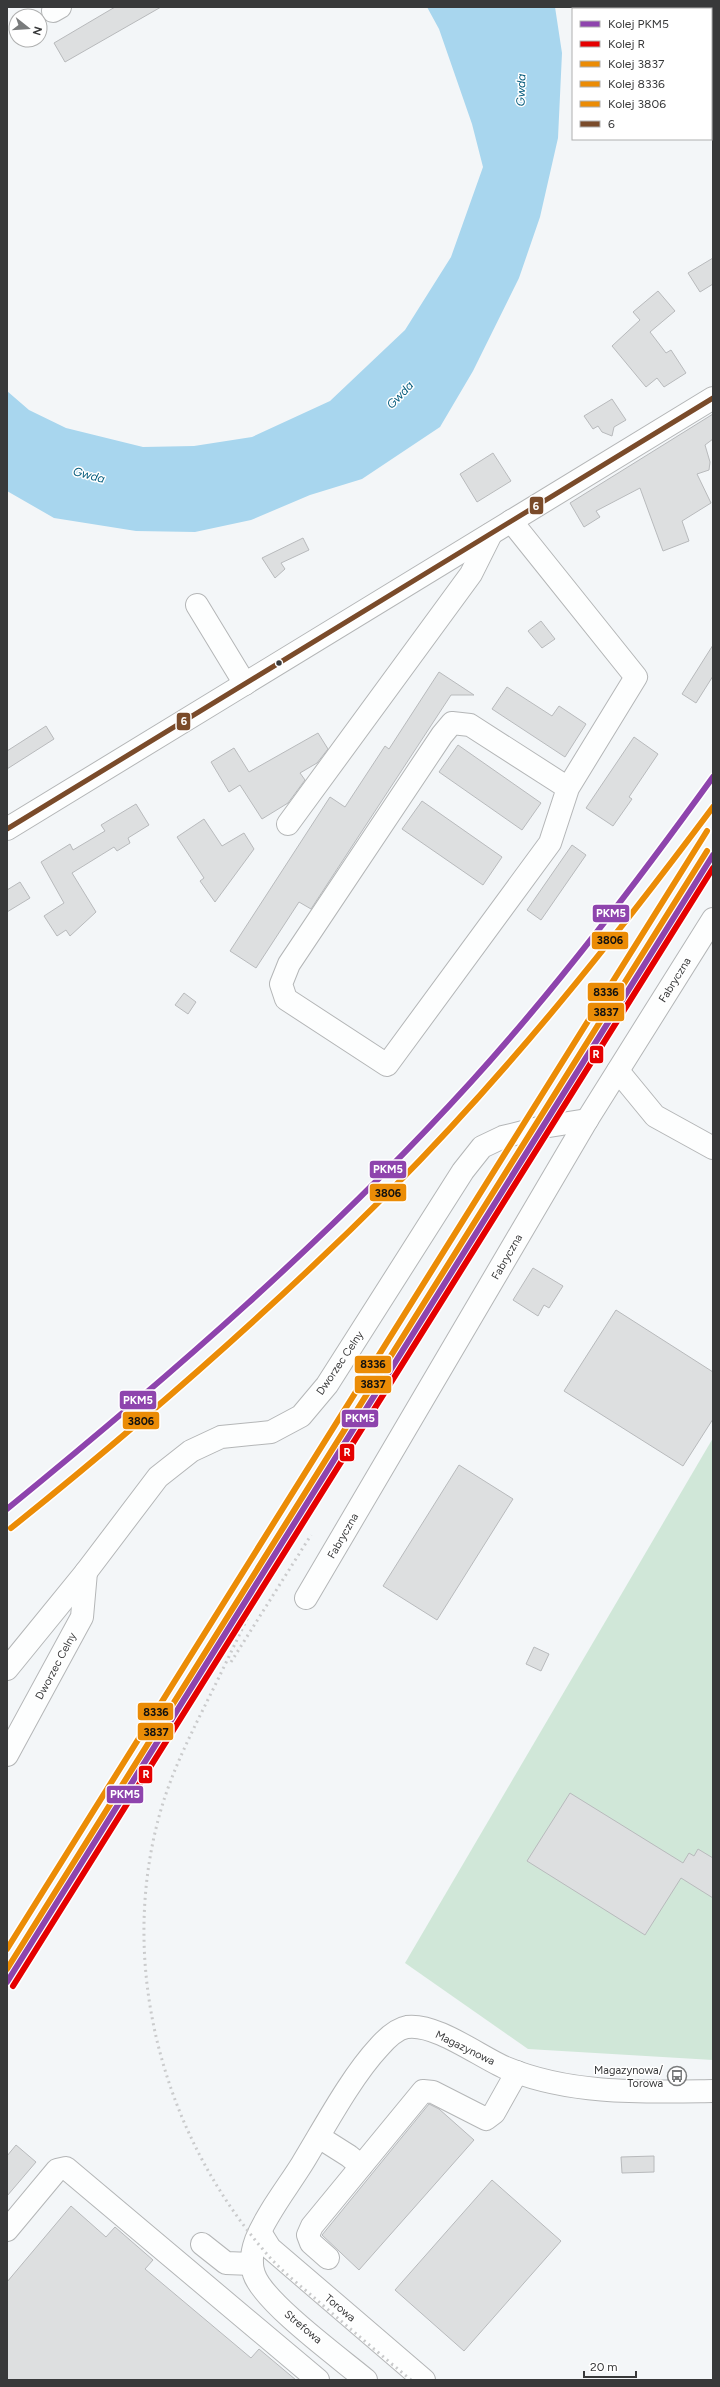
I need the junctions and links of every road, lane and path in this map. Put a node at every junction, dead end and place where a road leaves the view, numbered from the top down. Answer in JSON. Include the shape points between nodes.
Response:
{"nodes":[{"id":1,"x":713,"y":398,"type":"edge"},
{"id":2,"x":512,"y":521,"type":"junction"},
{"id":3,"x":491,"y":534,"type":"junction"},
{"id":4,"x":197,"y":605,"type":"dead end"},
{"id":5,"x":246,"y":684,"type":"junction"},
{"id":6,"x":568,"y":788,"type":"junction"},
{"id":7,"x":288,"y":824,"type":"dead end"},
{"id":8,"x":7,"y":828,"type":"edge"},
{"id":9,"x":713,"y":919,"type":"edge"},
{"id":10,"x":618,"y":1071,"type":"junction"},
{"id":11,"x":587,"y":1120,"type":"junction"},
{"id":12,"x":713,"y":1148,"type":"edge"},
{"id":13,"x":86,"y":1572,"type":"junction"},
{"id":14,"x":306,"y":1598,"type":"dead end"},
{"id":15,"x":7,"y":1669,"type":"edge"},
{"id":16,"x":7,"y":1755,"type":"edge"},
{"id":17,"x":517,"y":2072,"type":"junction"},
{"id":18,"x":713,"y":2091,"type":"edge"},
{"id":19,"x":319,"y":2137,"type":"junction"},
{"id":20,"x":361,"y":2166,"type":"junction"},
{"id":21,"x":7,"y":2230,"type":"edge"},
{"id":22,"x":260,"y":2232,"type":"junction"},
{"id":23,"x":202,"y":2244,"type":"dead end"},
{"id":24,"x":328,"y":2258,"type":"dead end"},
{"id":25,"x":252,"y":2264,"type":"junction"},
{"id":26,"x":318,"y":2380,"type":"edge"},
{"id":27,"x":366,"y":2380,"type":"edge"},
{"id":28,"x":424,"y":2380,"type":"edge"}],
"edges":[{"from":1,"to":2,"type":"street"},
{"from":2,"to":3,"type":"street"},
{"from":2,"to":6,"type":"street","via":[[636,677]]},
{"from":3,"to":5,"type":"street","via":[[398,588]]},
{"from":3,"to":7,"type":"street","via":[[471,574]]},
{"from":4,"to":5,"type":"street"},
{"from":5,"to":8,"type":"street"},
{"from":6,"to":6,"type":"street","via":[[470,725],[452,723],[290,964],[281,984],[286,999],[386,1066],[550,843]]},
{"from":9,"to":10,"type":"street","name":"Fabryczna"},
{"from":10,"to":11,"type":"street","name":"Fabryczna"},
{"from":10,"to":12,"type":"street","via":[[655,1116]]},
{"from":11,"to":13,"type":"street","name":"Dworzec Celny","via":[[528,1130],[482,1147],[463,1171],[327,1385],[301,1416],[271,1432],[221,1437],[191,1452],[158,1477]]},
{"from":11,"to":14,"type":"street","name":"Fabryczna"},
{"from":13,"to":15,"type":"street","name":"Dworzec Celny"},
{"from":13,"to":16,"type":"street","name":"Dworzec Celny","via":[[82,1617]]},
{"from":17,"to":18,"type":"street","name":"Magazynowa","via":[[560,2084],[601,2090]]},
{"from":17,"to":19,"type":"street","name":"Magazynowa","via":[[440,2034],[416,2027],[405,2028],[388,2038],[369,2058]]},
{"from":17,"to":20,"type":"street","via":[[494,2113],[486,2120],[433,2092],[423,2091]]},
{"from":19,"to":20,"type":"street"},
{"from":19,"to":22,"type":"street","name":"Magazynowa"},
{"from":20,"to":24,"type":"street","via":[[312,2226],[308,2235],[311,2244]]},
{"from":21,"to":26,"type":"street","via":[[57,2170],[66,2168]]},
{"from":22,"to":25,"type":"street","name":"Magazynowa","via":[[253,2250]]},
{"from":22,"to":28,"type":"street","name":"Torowa","via":[[270,2248]]},
{"from":23,"to":25,"type":"street","via":[[226,2263]]},
{"from":25,"to":27,"type":"street","name":"Strefowa","via":[[259,2284],[274,2302]]}]}
